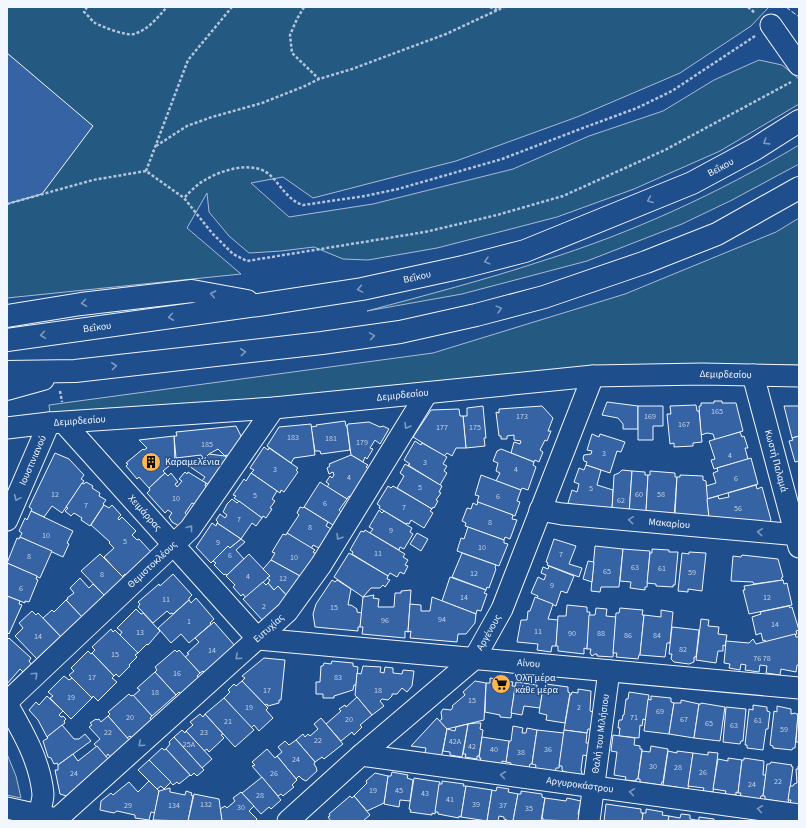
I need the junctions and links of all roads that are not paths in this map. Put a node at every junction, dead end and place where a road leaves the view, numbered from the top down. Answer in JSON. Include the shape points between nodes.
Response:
{"nodes":[{"id":1,"x":771,"y":25,"type":"road end"},
{"id":2,"x":796,"y":73,"type":"edge"},
{"id":3,"x":799,"y":121,"type":"edge"},
{"id":4,"x":799,"y":188,"type":"edge"},
{"id":5,"x":265,"y":304,"type":"junction"},
{"id":6,"x":7,"y":316,"type":"edge"},
{"id":7,"x":7,"y":340,"type":"edge"},
{"id":8,"x":7,"y":372,"type":"edge"},
{"id":9,"x":66,"y":373,"type":"junction"},
{"id":10,"x":753,"y":375,"type":"junction"},
{"id":11,"x":593,"y":376,"type":"junction"},
{"id":12,"x":799,"y":376,"type":"edge"},
{"id":13,"x":7,"y":389,"type":"edge"},
{"id":14,"x":428,"y":393,"type":"junction"},
{"id":15,"x":274,"y":408,"type":"junction"},
{"id":16,"x":57,"y":423,"type":"junction"},
{"id":17,"x":7,"y":428,"type":"edge"},
{"id":18,"x":540,"y":510,"type":"junction"},
{"id":19,"x":7,"y":520,"type":"edge"},
{"id":20,"x":798,"y":539,"type":"edge"},
{"id":21,"x":174,"y":545,"type":"junction"},
{"id":22,"x":258,"y":639,"type":"junction"},
{"id":23,"x":474,"y":658,"type":"junction"},
{"id":24,"x":609,"y":671,"type":"junction"},
{"id":25,"x":799,"y":688,"type":"edge"},
{"id":26,"x":7,"y":703,"type":"edge"},
{"id":27,"x":361,"y":755,"type":"junction"},
{"id":28,"x":594,"y":787,"type":"junction"},
{"id":29,"x":7,"y":808,"type":"edge"},
{"id":30,"x":799,"y":814,"type":"edge"},
{"id":31,"x":50,"y":819,"type":"edge"},
{"id":32,"x":288,"y":821,"type":"edge"},
{"id":33,"x":590,"y":821,"type":"edge"}],
"edges":[{"from":1,"to":2,"type":"street"},
{"from":3,"to":5,"type":"main road","name":"Βεΐκου","one_way":true,"via":[[755,149],[692,183],[525,251],[362,289]]},
{"from":9,"to":4,"type":"main road","one_way":true,"via":[[400,332],[476,315],[544,297],[646,262],[717,234]]},
{"from":5,"to":6,"type":"main road","one_way":true,"via":[[192,291]]},
{"from":5,"to":7,"type":"main road","name":"Βεΐκου","one_way":true},
{"from":8,"to":9,"type":"main road"},
{"from":9,"to":13,"type":"main road"},
{"from":10,"to":11,"type":"street","name":"Δεμιρδεσίου"},
{"from":10,"to":12,"type":"street","name":"Δεμιρδεσίου"},
{"from":10,"to":20,"type":"street","name":"Κωστή Παλαμά"},
{"from":11,"to":14,"type":"street","name":"Δεμιρδεσίου"},
{"from":11,"to":18,"type":"street","name":"Αργένους"},
{"from":14,"to":15,"type":"street","name":"Δεμιρδεσίου"},
{"from":14,"to":22,"type":"street","name":"Ευτυχίας","one_way":true,"via":[[321,565],[287,612]]},
{"from":15,"to":16,"type":"street","name":"Δεμιρδεσίου"},
{"from":21,"to":15,"type":"street","name":"Θεμιστοκλέους","one_way":true,"via":[[190,529]]},
{"from":16,"to":17,"type":"street","name":"Δεμιρδεσίου"},
{"from":16,"to":19,"type":"street","name":"Ιουστινιανού","one_way":true},
{"from":16,"to":21,"type":"street","name":"Χειμάρρας"},
{"from":20,"to":18,"type":"street","name":"Μακαρίου","one_way":true},
{"from":18,"to":23,"type":"street","name":"Αργένους","via":[[502,609]]},
{"from":21,"to":22,"type":"street","name":"Χειμάρρας"},
{"from":26,"to":21,"type":"street","name":"Θεμιστοκλέους","one_way":true},
{"from":22,"to":23,"type":"street","name":"Αίνου"},
{"from":22,"to":31,"type":"street","name":"Ευτυχίας","one_way":true},
{"from":23,"to":24,"type":"street","name":"Αίνου"},
{"from":23,"to":27,"type":"street","name":"Αργένους"},
{"from":24,"to":25,"type":"street","name":"Αίνου"},
{"from":24,"to":28,"type":"street","name":"Θαλή του Μιλήσιου"},
{"from":26,"to":31,"type":"street","via":[[28,742]]},
{"from":28,"to":27,"type":"street","name":"Αργυροκάστρου","one_way":true},
{"from":27,"to":32,"type":"street","name":"Αργένους"},
{"from":30,"to":28,"type":"street","name":"Αργυροκάστρου","one_way":true},
{"from":28,"to":33,"type":"street","name":"Θαλή του Μιλήσιου"},
{"from":29,"to":31,"type":"street"}]}
